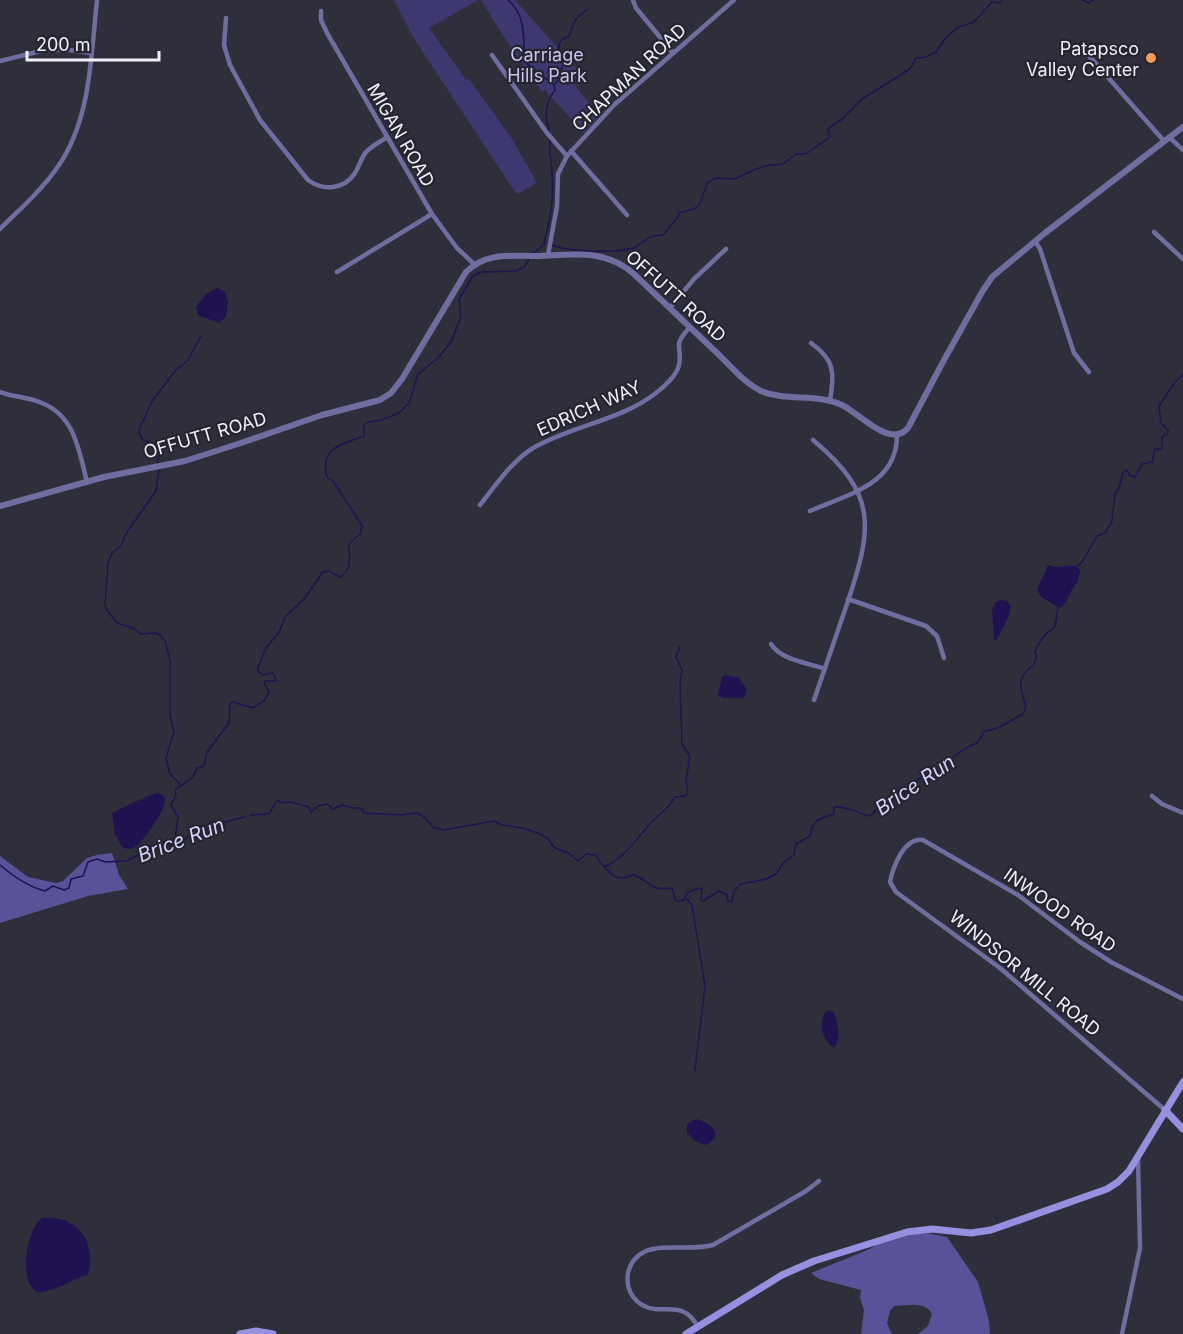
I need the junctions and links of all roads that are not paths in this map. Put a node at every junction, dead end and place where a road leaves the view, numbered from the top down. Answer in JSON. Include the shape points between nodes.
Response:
{"nodes":[{"id":1,"x":97,"y":0,"type":"edge"},
{"id":2,"x":633,"y":0,"type":"edge"},
{"id":3,"x":734,"y":0,"type":"edge"},
{"id":4,"x":321,"y":11,"type":"dead end"},
{"id":5,"x":226,"y":18,"type":"dead end"},
{"id":6,"x":1083,"y":49,"type":"dead end"},
{"id":7,"x":91,"y":53,"type":"junction"},
{"id":8,"x":673,"y":53,"type":"junction"},
{"id":9,"x":492,"y":55,"type":"dead end"},
{"id":10,"x":0,"y":61,"type":"edge"},
{"id":11,"x":1183,"y":127,"type":"edge"},
{"id":12,"x":386,"y":138,"type":"junction"},
{"id":13,"x":1167,"y":139,"type":"junction"},
{"id":14,"x":1183,"y":150,"type":"edge"},
{"id":15,"x":572,"y":151,"type":"junction"},
{"id":16,"x":567,"y":156,"type":"junction"},
{"id":17,"x":432,"y":214,"type":"junction"},
{"id":18,"x":627,"y":215,"type":"dead end"},
{"id":19,"x":0,"y":229,"type":"edge"},
{"id":20,"x":1154,"y":232,"type":"dead end"},
{"id":21,"x":1035,"y":241,"type":"junction"},
{"id":22,"x":726,"y":249,"type":"dead end"},
{"id":23,"x":548,"y":255,"type":"junction"},
{"id":24,"x":1183,"y":259,"type":"edge"},
{"id":25,"x":474,"y":264,"type":"junction"},
{"id":26,"x":337,"y":272,"type":"dead end"},
{"id":27,"x":670,"y":308,"type":"junction"},
{"id":28,"x":690,"y":327,"type":"junction"},
{"id":29,"x":811,"y":343,"type":"dead end"},
{"id":30,"x":1089,"y":372,"type":"dead end"},
{"id":31,"x":0,"y":392,"type":"edge"},
{"id":32,"x":830,"y":401,"type":"junction"},
{"id":33,"x":897,"y":435,"type":"junction"},
{"id":34,"x":813,"y":440,"type":"dead end"},
{"id":35,"x":87,"y":482,"type":"junction"},
{"id":36,"x":856,"y":490,"type":"junction"},
{"id":37,"x":480,"y":505,"type":"dead end"},
{"id":38,"x":0,"y":506,"type":"edge"},
{"id":39,"x":810,"y":511,"type":"dead end"},
{"id":40,"x":848,"y":599,"type":"junction"},
{"id":41,"x":771,"y":644,"type":"dead end"},
{"id":42,"x":944,"y":658,"type":"dead end"},
{"id":43,"x":825,"y":669,"type":"junction"},
{"id":44,"x":814,"y":700,"type":"dead end"},
{"id":45,"x":1152,"y":796,"type":"dead end"},
{"id":46,"x":1183,"y":813,"type":"edge"},
{"id":47,"x":923,"y":840,"type":"joint"},
{"id":48,"x":1183,"y":999,"type":"edge"},
{"id":49,"x":1183,"y":1082,"type":"edge"},
{"id":50,"x":1165,"y":1110,"type":"junction"},
{"id":51,"x":1183,"y":1129,"type":"edge"},
{"id":52,"x":1138,"y":1158,"type":"junction"},
{"id":53,"x":819,"y":1181,"type":"dead end"},
{"id":54,"x":698,"y":1327,"type":"junction"},
{"id":55,"x":240,"y":1334,"type":"edge"},
{"id":56,"x":273,"y":1334,"type":"edge"},
{"id":57,"x":686,"y":1334,"type":"edge"},
{"id":58,"x":1122,"y":1334,"type":"edge"}],
"edges":[{"from":1,"to":7,"type":"street"},
{"from":2,"to":8,"type":"street"},
{"from":3,"to":8,"type":"street","name":"CHAPMAN ROAD"},
{"from":4,"to":12,"type":"street","name":"MIGAN ROAD","via":[[327,33]]},
{"from":5,"to":12,"type":"street","via":[[224,45],[230,65],[255,112],[308,180],[328,188],[345,183],[368,150]]},
{"from":6,"to":13,"type":"street"},
{"from":7,"to":10,"type":"street","via":[[45,50]]},
{"from":7,"to":19,"type":"street","via":[[83,110],[69,148],[48,180]]},
{"from":8,"to":15,"type":"street","name":"CHAPMAN ROAD","via":[[614,105]]},
{"from":9,"to":16,"type":"street"},
{"from":11,"to":13,"type":"street"},
{"from":12,"to":17,"type":"street","name":"MIGAN ROAD"},
{"from":13,"to":14,"type":"street"},
{"from":13,"to":21,"type":"street"},
{"from":15,"to":16,"type":"street","name":"CHAPMAN ROAD"},
{"from":15,"to":18,"type":"street"},
{"from":16,"to":23,"type":"street","name":"CHAPMAN ROAD","via":[[558,174]]},
{"from":17,"to":25,"type":"street","name":"MIGAN ROAD"},
{"from":17,"to":26,"type":"street"},
{"from":20,"to":24,"type":"street"},
{"from":21,"to":30,"type":"street","via":[[1074,353]]},
{"from":21,"to":33,"type":"street","via":[[987,284],[908,428]]},
{"from":22,"to":27,"type":"street"},
{"from":23,"to":25,"type":"street","name":"OFFUTT ROAD","via":[[496,256]]},
{"from":23,"to":27,"type":"street","name":"OFFUTT ROAD","via":[[583,254],[614,260]]},
{"from":25,"to":35,"type":"street","name":"OFFUTT ROAD","via":[[461,278],[399,383],[384,398],[185,461]]},
{"from":27,"to":28,"type":"street","name":"OFFUTT ROAD"},
{"from":28,"to":32,"type":"street","name":"OFFUTT ROAD","via":[[759,390],[784,397]]},
{"from":28,"to":37,"type":"street","name":"EDRICH WAY","via":[[678,344],[677,370],[656,393],[623,412],[543,442],[527,452]]},
{"from":29,"to":32,"type":"street","via":[[831,365]]},
{"from":31,"to":35,"type":"street","via":[[40,402],[61,416],[75,437]]},
{"from":32,"to":33,"type":"street","name":"OFFUTT ROAD","via":[[885,433]]},
{"from":33,"to":36,"type":"street","via":[[894,457],[885,472]]},
{"from":34,"to":36,"type":"street","via":[[845,470]]},
{"from":35,"to":38,"type":"street","name":"OFFUTT ROAD"},
{"from":36,"to":39,"type":"street"},
{"from":36,"to":40,"type":"street","via":[[864,512],[865,534],[860,565]]},
{"from":40,"to":42,"type":"street","via":[[926,626],[937,636]]},
{"from":40,"to":43,"type":"street"},
{"from":41,"to":43,"type":"street","via":[[784,656]]},
{"from":43,"to":44,"type":"street"},
{"from":45,"to":46,"type":"street"},
{"from":47,"to":48,"type":"street","name":"INWOOD ROAD","via":[[1010,891],[1111,962]]},
{"from":47,"to":50,"type":"street","name":"WINDSOR MILL ROAD","via":[[911,842],[903,851],[891,876],[892,888],[1000,968]]},
{"from":49,"to":50,"type":"main road"},
{"from":50,"to":51,"type":"main road","name":"WINDSOR MILL ROAD"},
{"from":50,"to":52,"type":"main road"},
{"from":52,"to":54,"type":"main road","via":[[1124,1178],[1107,1190],[1002,1227],[971,1233],[932,1229],[907,1232],[814,1261],[782,1275]]},
{"from":52,"to":58,"type":"street","via":[[1140,1248]]},
{"from":53,"to":54,"type":"street","via":[[713,1245],[653,1249],[632,1263],[628,1288],[635,1300],[652,1309],[683,1311]]},
{"from":54,"to":57,"type":"main road"},
{"from":55,"to":56,"type":"main road"}]}
